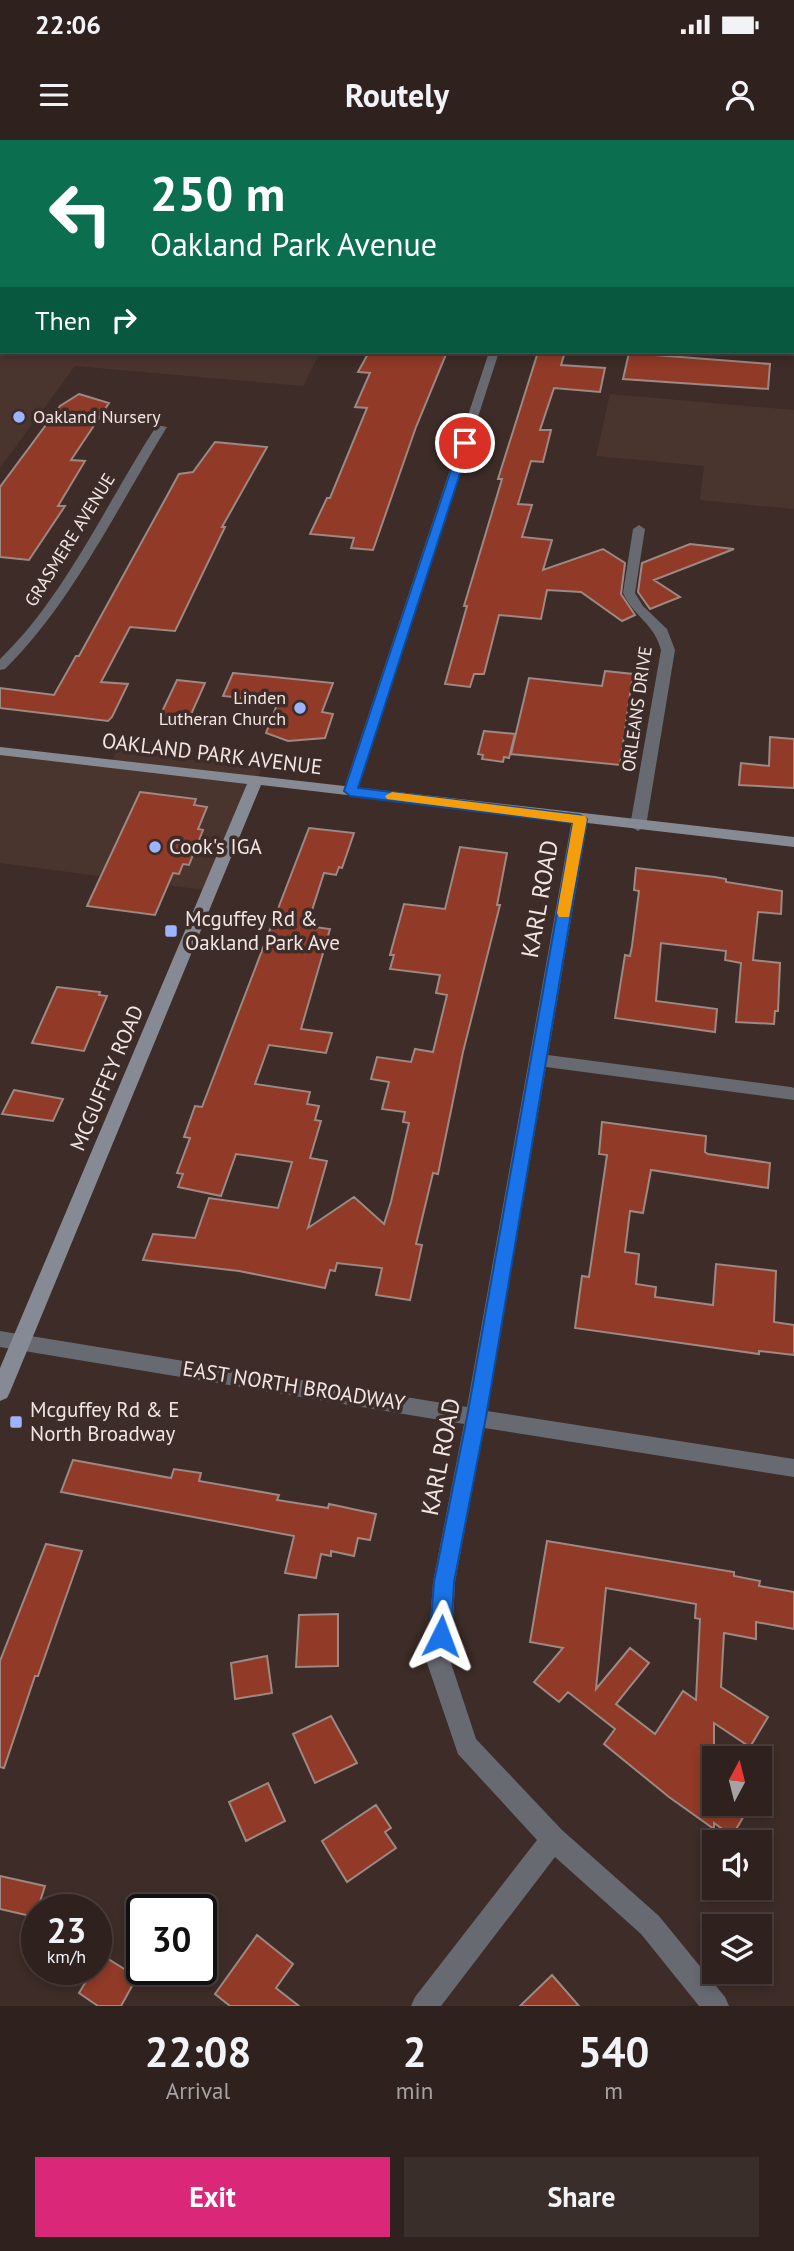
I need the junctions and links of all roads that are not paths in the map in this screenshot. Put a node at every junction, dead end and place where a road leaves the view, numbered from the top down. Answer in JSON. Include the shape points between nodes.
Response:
{"nodes":[{"id":1,"x":493,"y":354,"type":"edge"},
{"id":2,"x":161,"y":427,"type":"dead end"},
{"id":3,"x":639,"y":529,"type":"dead end"},
{"id":4,"x":0,"y":666,"type":"edge"},
{"id":5,"x":0,"y":751,"type":"edge"},
{"id":6,"x":256,"y":781,"type":"junction"},
{"id":7,"x":350,"y":791,"type":"junction"},
{"id":8,"x":580,"y":819,"type":"junction"},
{"id":9,"x":638,"y":826,"type":"junction"},
{"id":10,"x":794,"y":842,"type":"edge"},
{"id":11,"x":538,"y":1060,"type":"junction"},
{"id":12,"x":793,"y":1094,"type":"edge"},
{"id":13,"x":0,"y":1339,"type":"edge"},
{"id":14,"x":22,"y":1343,"type":"junction"},
{"id":15,"x":0,"y":1392,"type":"edge"},
{"id":16,"x":476,"y":1417,"type":"junction"},
{"id":17,"x":794,"y":1468,"type":"edge"},
{"id":18,"x":553,"y":1839,"type":"junction"},
{"id":19,"x":424,"y":2006,"type":"edge"},
{"id":20,"x":716,"y":2006,"type":"edge"}],
"edges":[{"from":1,"to":7,"type":"street"},
{"from":2,"to":4,"type":"street","name":"GRASMERE AVENUE","via":[[56,599],[26,641]]},
{"from":3,"to":9,"type":"street","name":"ORLEANS DRIVE","via":[[629,593],[633,603],[664,629],[668,650]]},
{"from":5,"to":6,"type":"main road","name":"OAKLAND PARK AVENUE"},
{"from":6,"to":7,"type":"main road","name":"OAKLAND PARK AVENUE"},
{"from":6,"to":14,"type":"main road","name":"MCGUFFEY ROAD"},
{"from":7,"to":8,"type":"main road","name":"OAKLAND PARK AVENUE"},
{"from":8,"to":9,"type":"main road","name":"OAKLAND PARK AVENUE"},
{"from":8,"to":11,"type":"street","name":"KARL ROAD"},
{"from":9,"to":10,"type":"main road","name":"OAKLAND PARK AVENUE"},
{"from":11,"to":12,"type":"street"},
{"from":11,"to":16,"type":"street","name":"KARL ROAD"},
{"from":13,"to":14,"type":"street","name":"EAST NORTH BROADWAY"},
{"from":14,"to":15,"type":"main road","name":"MCGUFFEY ROAD"},
{"from":14,"to":16,"type":"street","name":"EAST NORTH BROADWAY"},
{"from":16,"to":17,"type":"street","name":"EAST NORTH BROADWAY"},
{"from":16,"to":18,"type":"street","name":"KARL ROAD","via":[[444,1582],[439,1663],[466,1746]]},
{"from":18,"to":19,"type":"street"},
{"from":18,"to":20,"type":"street","name":"KARL ROAD","via":[[650,1925]]}]}
